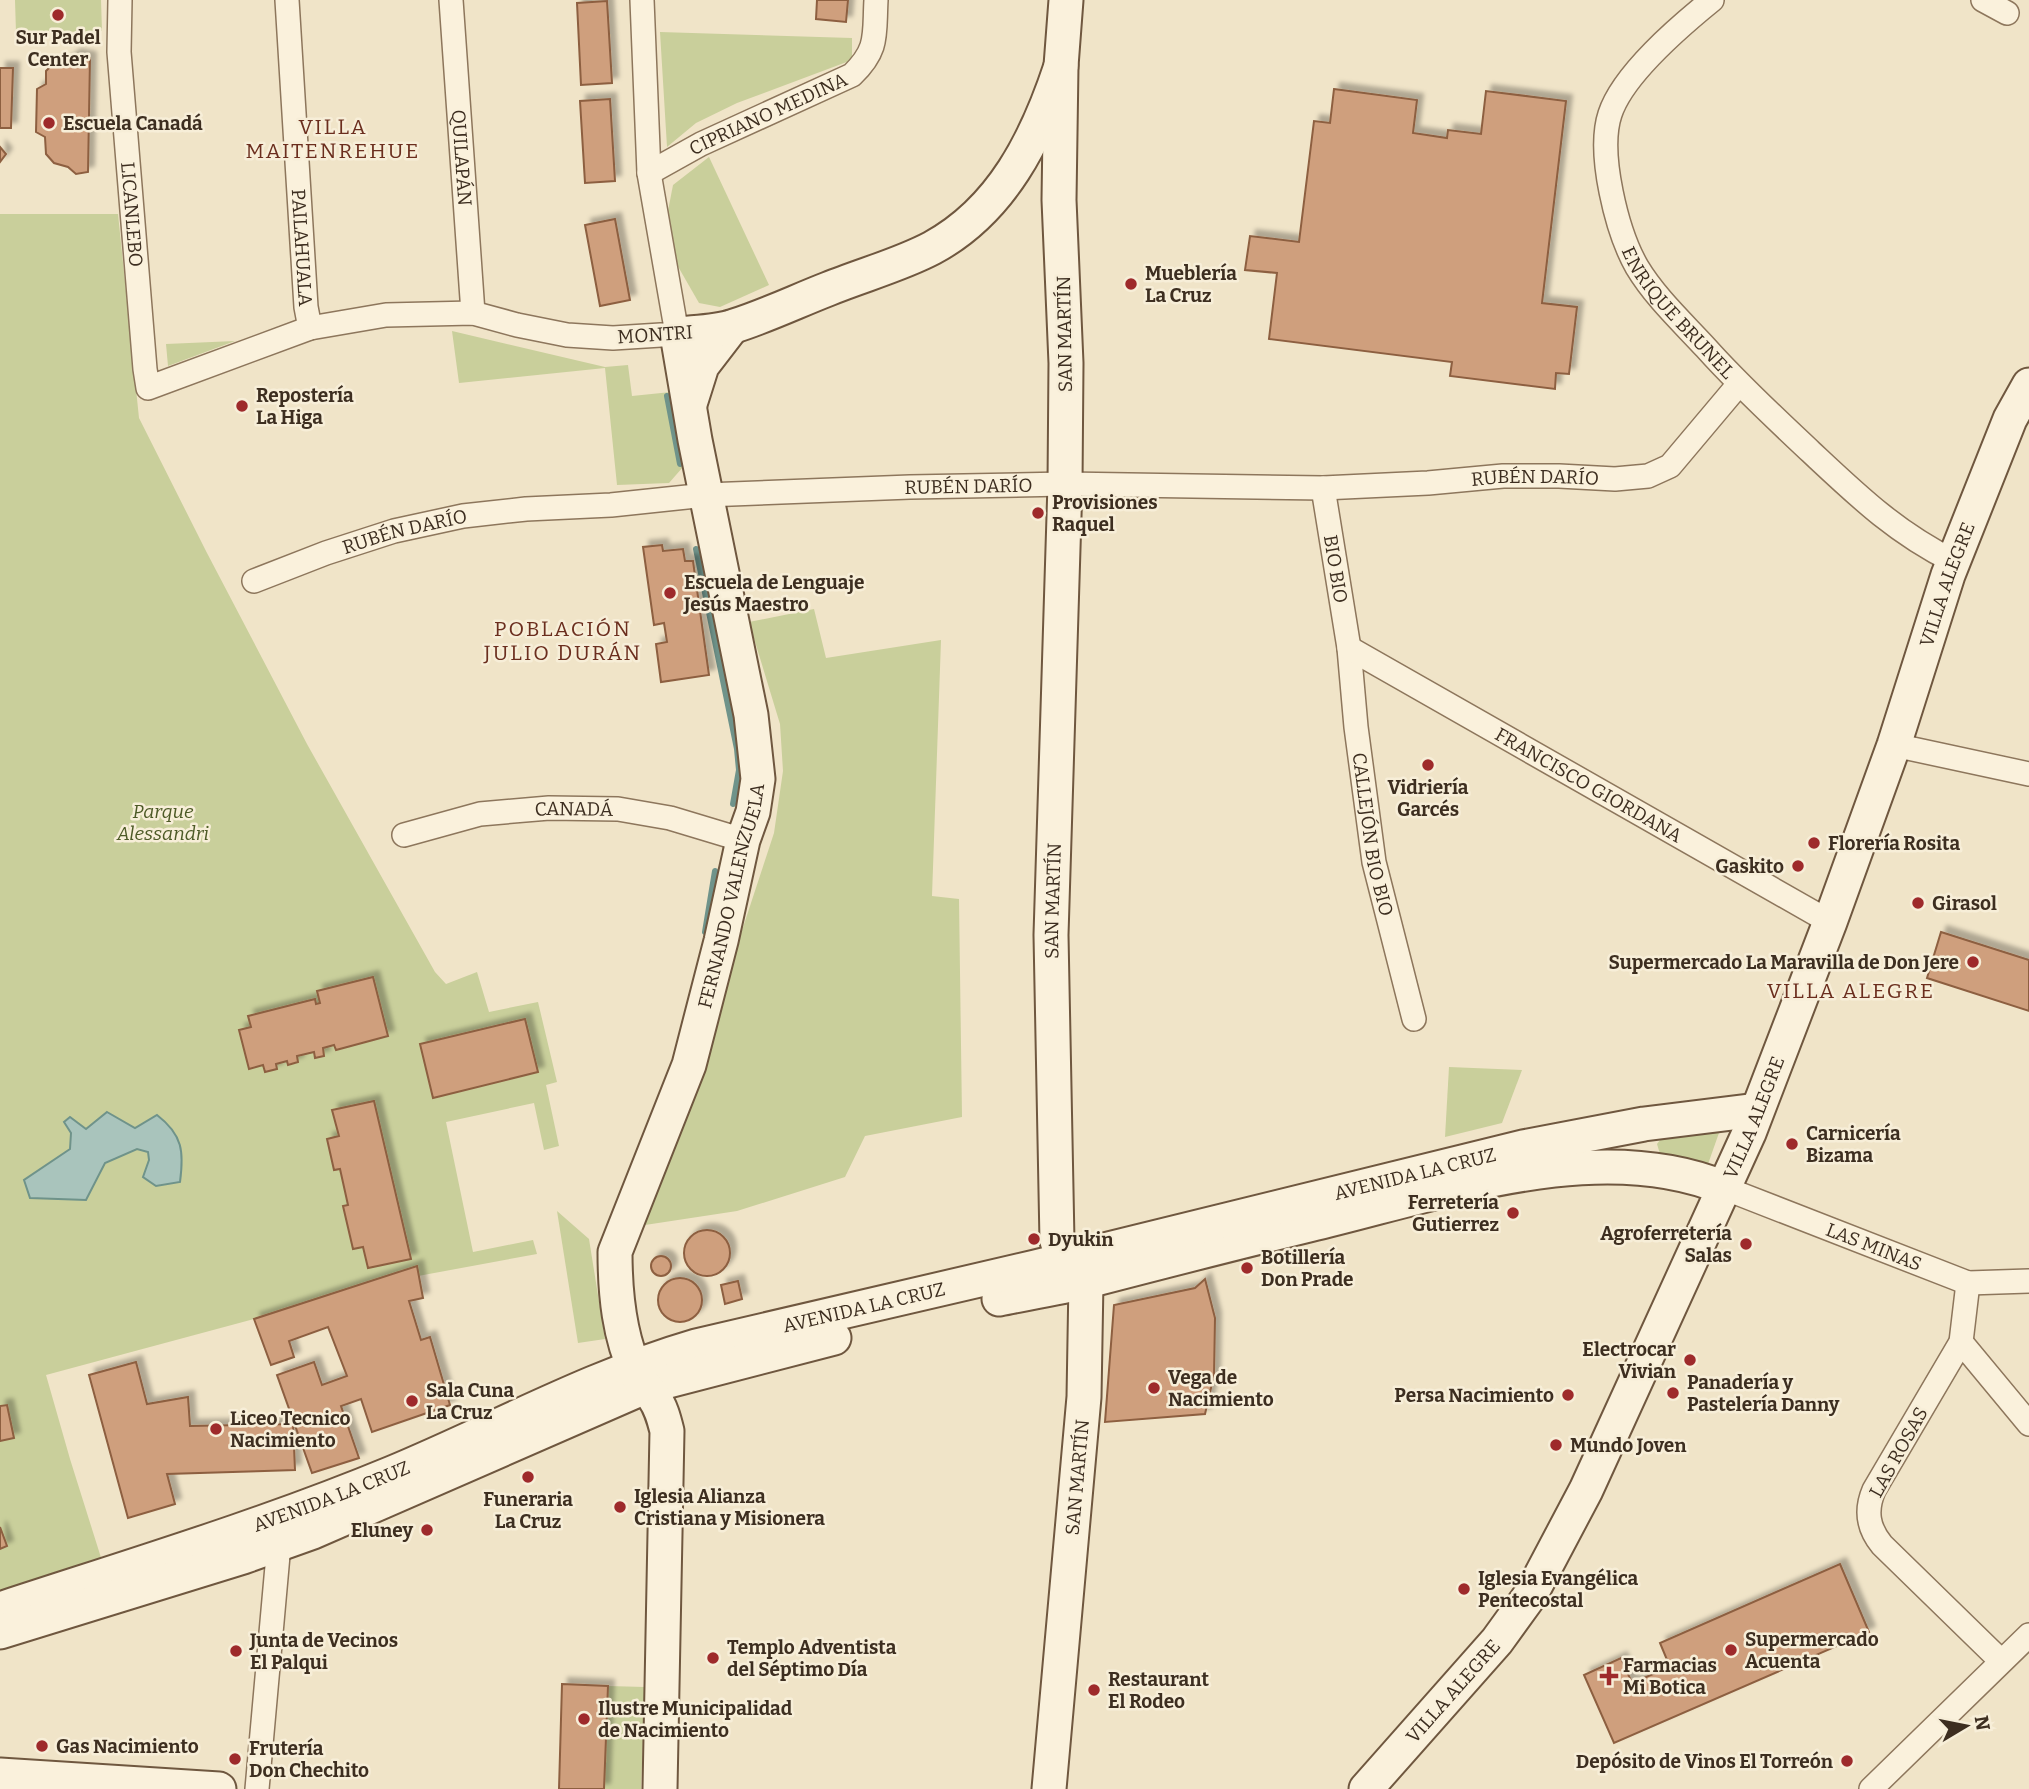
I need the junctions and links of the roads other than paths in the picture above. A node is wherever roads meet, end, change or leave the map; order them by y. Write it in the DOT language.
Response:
graph roads {
  1 [pos="120,0"];
  2 [pos="287,0"];
  3 [pos="451,0"];
  4 [pos="642,0"];
  5 [pos="877,0"];
  6 [pos="1066,0"];
  7 [pos="1983,0"];
  8 [pos="1705,3"];
  9 [pos="2007,13"];
  10 [pos="1061,66"];
  11 [pos="649,173"];
  12 [pos="1009,178"];
  13 [pos="1059,200"];
  14 [pos="472,313"];
  15 [pos="732,327"];
  16 [pos="310,328"];
  17 [pos="677,334"];
  18 [pos="1739,384"];
  19 [pos="2029,385"];
  20 [pos="148,388"];
  21 [pos="690,405"];
  22 [pos="1065,484"];
  23 [pos="1324,488"];
  24 [pos="706,495"];
  25 [pos="1953,561"];
  26 [pos="254,582"];
  27 [pos="1349,648"];
  28 [pos="1894,744"];
  29 [pos="2029,774"];
  30 [pos="404,835"];
  31 [pos="743,840"];
  32 [pos="1830,922"];
  33 [pos="1414,1019"];
  34 [pos="1758,1110"];
  35 [pos="1644,1124"];
  36 [pos="1644,1168"];
  37 [pos="1724,1188"];
  38 [pos="1075,1270"];
  39 [pos="2029,1282"];
  40 [pos="1968,1283"];
  41 [pos="1961,1342"];
  42 [pos="639,1376"];
  43 [pos="2029,1424"];
  44 [pos="275,1532"];
  45 [pos="0,1609"];
  46 [pos="0,1632"];
  47 [pos="2029,1635"];
  48 [pos="2001,1661"];
  49 [pos="0,1775"];
  50 [pos="219,1789"];
  51 [pos="257,1789"];
  52 [pos="660,1789"];
  53 [pos="1049,1789"];
  54 [pos="1366,1789"];
  55 [pos="1871,1789"];
  1 -- 20 [label="street, LICANLEBO"];
  2 -- 16 [label="street, PAILAHUALA"];
  3 -- 14 [label="street, QUILAPÁN"];
  4 -- 11 [label="street, FERNANDO VALENZUELA"];
  5 -- 11 [label="street, CIPRIANO MEDINA"];
  6 -- 10 [label="main road, SAN MARTÍN"];
  7 -- 9 [label="street"];
  8 -- 18 [label="street, ENRIQUE BRUNEL"];
  10 -- 12 [label="main road, MONTRI"];
  10 -- 13 [label="main road, SAN MARTÍN"];
  11 -- 17 [label="street, FERNANDO VALENZUELA"];
  12 -- 13 [label="main road"];
  12 -- 15 [label="main road, MONTRI"];
  13 -- 22 [label="main road, SAN MARTÍN"];
  14 -- 16 [label="street, MONTRI"];
  14 -- 17 [label="street, MONTRI"];
  15 -- 17 [label="main road, MONTRI"];
  15 -- 21 [label="main road, FERNANDO VALENZUELA"];
  16 -- 20 [label="street, MONTRI"];
  17 -- 21 [label="main road, FERNANDO VALENZUELA"];
  18 -- 23 [label="street, RUBÉN DARÍO"];
  18 -- 25 [label="street, ENRIQUE BRUNEL"];
  19 -- 25 [label="main road, VILLA ALEGRE"];
  21 -- 24 [label="main road, FERNANDO VALENZUELA"];
  22 -- 23 [label="street, RUBÉN DARÍO"];
  22 -- 24 [label="street, RUBÉN DARÍO"];
  22 -- 38 [label="main road, SAN MARTÍN"];
  23 -- 27 [label="street, BIO BIO"];
  24 -- 26 [label="street, RUBÉN DARÍO"];
  24 -- 31 [label="main road, FERNANDO VALENZUELA"];
  25 -- 28 [label="main road, VILLA ALEGRE"];
  27 -- 32 [label="street, FRANCISCO GIORDANA"];
  27 -- 33 [label="street, CALLEJÓN BIO BIO"];
  28 -- 29 [label="street"];
  28 -- 32 [label="main road, VILLA ALEGRE"];
  30 -- 31 [label="street, CANADÁ"];
  31 -- 42 [label="main road, FERNANDO VALENZUELA"];
  32 -- 34 [label="main road, VILLA ALEGRE"];
  34 -- 35 [label="main road, AVENIDA LA CRUZ"];
  34 -- 37 [label="main road, VILLA ALEGRE"];
  35 -- 36 [label="main road"];
  35 -- 38 [label="main road, AVENIDA LA CRUZ"];
  36 -- 37 [label="main road, AVENIDA LA CRUZ"];
  36 -- 38 [label="main road, AVENIDA LA CRUZ"];
  37 -- 40 [label="street, LAS MINAS"];
  37 -- 54 [label="main road, VILLA ALEGRE"];
  38 -- 42 [label="main road, AVENIDA LA CRUZ"];
  38 -- 53 [label="main road, SAN MARTÍN"];
  39 -- 40 [label="street, LAS MINAS"];
  40 -- 41 [label="street, LAS ROSAS"];
  41 -- 43 [label="street"];
  41 -- 48 [label="street, LAS ROSAS"];
  42 -- 44 [label="main road, AVENIDA LA CRUZ"];
  42 -- 52 [label="main road, FERNANDO VALENZUELA"];
  44 -- 45 [label="main road, AVENIDA LA CRUZ"];
  44 -- 46 [label="main road, AVENIDA LA CRUZ"];
  44 -- 51 [label="street"];
  47 -- 48 [label="street"];
  48 -- 55 [label="street"];
  49 -- 50 [label="main road"];
}
